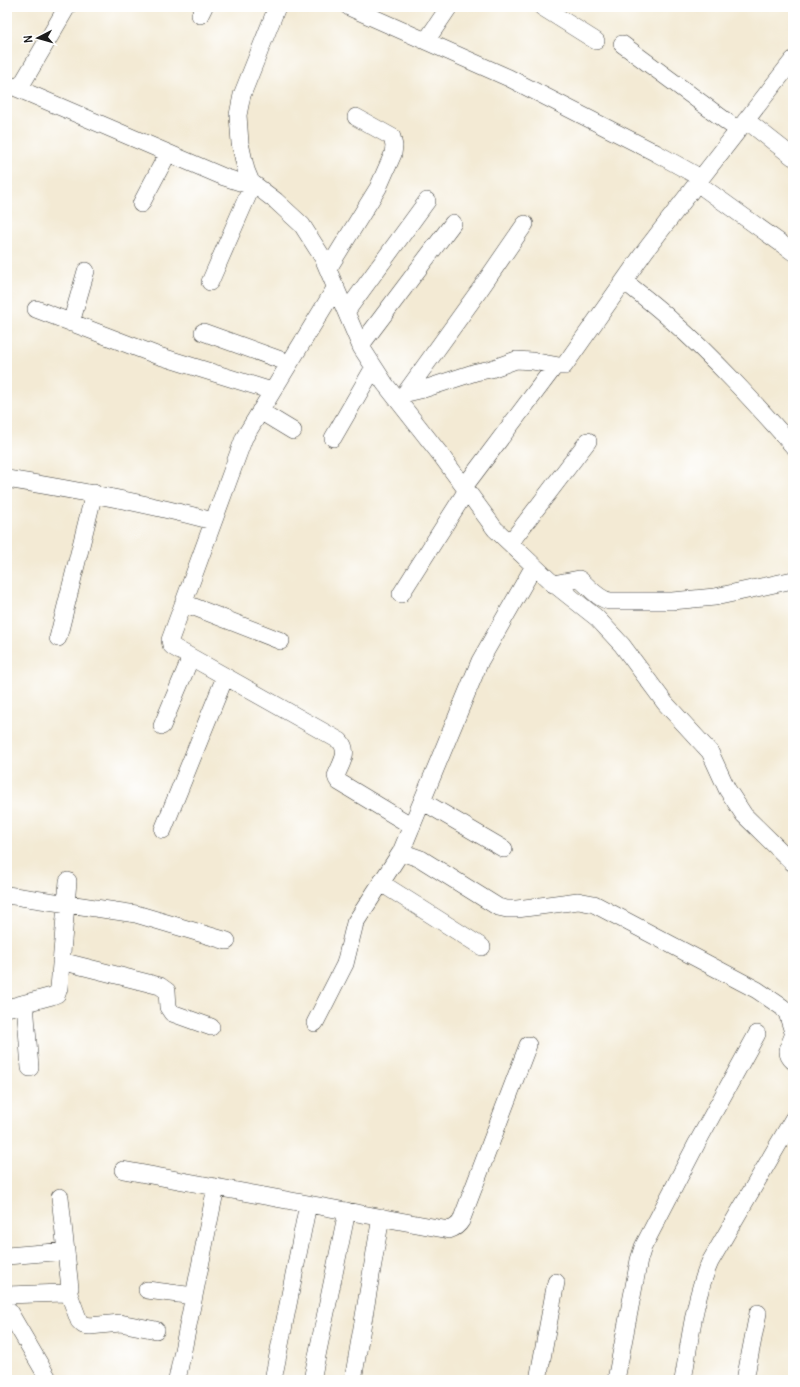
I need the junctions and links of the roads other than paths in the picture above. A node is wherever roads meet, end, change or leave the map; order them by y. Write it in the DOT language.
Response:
graph roads {
  1 [pos="67,7"];
  2 [pos="277,7"];
  3 [pos="449,7"];
  4 [pos="542,7"];
  5 [pos="359,9"];
  6 [pos="426,41"];
  7 [pos="596,42"];
  8 [pos="622,44"];
  9 [pos="793,60"];
  10 [pos="13,87"];
  11 [pos="356,117"];
  12 [pos="742,125"];
  13 [pos="168,153"];
  14 [pos="793,157"];
  15 [pos="699,180"];
  16 [pos="255,187"];
  17 [pos="427,201"];
  18 [pos="141,204"];
  19 [pos="453,223"];
  20 [pos="525,224"];
  21 [pos="793,252"];
  22 [pos="328,269"];
  23 [pos="86,271"];
  24 [pos="624,281"];
  25 [pos="210,282"];
  26 [pos="336,287"];
  27 [pos="36,309"];
  28 [pos="346,312"];
  29 [pos="71,323"];
  30 [pos="203,332"];
  31 [pos="361,345"];
  32 [pos="289,363"];
  33 [pos="555,366"];
  34 [pos="374,367"];
  35 [pos="272,391"];
  36 [pos="403,397"];
  37 [pos="260,411"];
  38 [pos="293,431"];
  39 [pos="333,438"];
  40 [pos="588,440"];
  41 [pos="793,446"];
  42 [pos="7,479"];
  43 [pos="465,489"];
  44 [pos="94,493"];
  45 [pos="213,521"];
  46 [pos="510,543"];
  47 [pos="534,566"];
  48 [pos="793,580"];
  49 [pos="553,584"];
  50 [pos="401,594"];
  51 [pos="184,602"];
  52 [pos="58,638"];
  53 [pos="281,641"];
  54 [pos="191,657"];
  55 [pos="225,676"];
  56 [pos="162,726"];
  57 [pos="422,801"];
  58 [pos="412,826"];
  59 [pos="163,830"];
  60 [pos="504,849"];
  61 [pos="401,852"];
  62 [pos="793,863"];
  63 [pos="68,881"];
  64 [pos="381,882"];
  65 [pos="7,895"];
  66 [pos="66,903"];
  67 [pos="227,941"];
  68 [pos="482,947"];
  69 [pos="61,960"];
  70 [pos="25,1003"];
  71 [pos="7,1008"];
  72 [pos="315,1023"];
  73 [pos="211,1027"];
  74 [pos="793,1032"];
  75 [pos="757,1034"];
  76 [pos="793,1036"];
  77 [pos="528,1045"];
  78 [pos="793,1061"];
  79 [pos="30,1068"];
  80 [pos="793,1119"];
  81 [pos="123,1170"];
  82 [pos="216,1187"];
  83 [pos="60,1198"];
  84 [pos="308,1204"];
  85 [pos="347,1211"];
  86 [pos="381,1217"];
  87 [pos="66,1251"];
  88 [pos="7,1256"];
  89 [pos="556,1282"];
  90 [pos="147,1290"];
  91 [pos="68,1291"];
  92 [pos="7,1296"];
  93 [pos="194,1296"];
  94 [pos="7,1308"];
  95 [pos="758,1313"];
  96 [pos="156,1330"];
  97 [pos="49,1380"];
  98 [pos="177,1380"];
  99 [pos="273,1380"];
  100 [pos="312,1380"];
  101 [pos="353,1380"];
  102 [pos="538,1380"];
  103 [pos="616,1380"];
  104 [pos="683,1380"];
  105 [pos="745,1380"];
  1 -- 10 [label="street"];
  2 -- 16 [label="street"];
  3 -- 6 [label="street"];
  4 -- 7 [label="street"];
  5 -- 6 [label="street"];
  6 -- 15 [label="street"];
  8 -- 12 [label="street"];
  9 -- 12 [label="street"];
  10 -- 13 [label="street"];
  11 -- 22 [label="street"];
  12 -- 14 [label="street"];
  12 -- 15 [label="street"];
  13 -- 16 [label="street"];
  13 -- 18 [label="street"];
  15 -- 21 [label="street"];
  15 -- 24 [label="street"];
  16 -- 22 [label="street"];
  16 -- 25 [label="street"];
  17 -- 28 [label="street"];
  19 -- 31 [label="street"];
  20 -- 36 [label="street"];
  22 -- 26 [label="street"];
  23 -- 29 [label="street"];
  24 -- 33 [label="street"];
  24 -- 41 [label="street"];
  26 -- 28 [label="street"];
  26 -- 32 [label="street"];
  27 -- 29 [label="street"];
  28 -- 31 [label="street"];
  29 -- 35 [label="street"];
  30 -- 32 [label="street"];
  31 -- 34 [label="street"];
  32 -- 35 [label="street"];
  33 -- 36 [label="street"];
  33 -- 43 [label="street"];
  34 -- 36 [label="street"];
  34 -- 39 [label="street"];
  35 -- 37 [label="street"];
  36 -- 43 [label="street"];
  37 -- 38 [label="street"];
  37 -- 45 [label="street"];
  40 -- 46 [label="street"];
  42 -- 44 [label="street"];
  43 -- 46 [label="street"];
  43 -- 50 [label="street"];
  44 -- 45 [label="street"];
  44 -- 52 [label="street"];
  45 -- 51 [label="street"];
  46 -- 47 [label="street"];
  47 -- 49 [label="street"];
  47 -- 57 [label="street"];
  48 -- 49 [label="street"];
  49 -- 62 [label="street"];
  51 -- 53 [label="street"];
  51 -- 54 [label="street"];
  54 -- 55 [label="street"];
  54 -- 56 [label="street"];
  55 -- 58 [label="street"];
  55 -- 59 [label="street"];
  57 -- 58 [label="street"];
  57 -- 60 [label="street"];
  58 -- 61 [label="street"];
  61 -- 64 [label="street"];
  61 -- 74 [label="street"];
  63 -- 66 [label="street"];
  64 -- 68 [label="street"];
  64 -- 72 [label="street"];
  65 -- 66 [label="street"];
  66 -- 67 [label="street"];
  66 -- 69 [label="street"];
  69 -- 70 [label="street"];
  69 -- 73 [label="street"];
  70 -- 71 [label="street"];
  70 -- 79 [label="street"];
  75 -- 103 [label="street"];
  76 -- 78 [label="street"];
  77 -- 86 [label="street"];
  80 -- 104 [label="street"];
  81 -- 82 [label="street"];
  82 -- 84 [label="street"];
  82 -- 93 [label="street"];
  83 -- 87 [label="street"];
  84 -- 85 [label="street"];
  84 -- 99 [label="street"];
  85 -- 86 [label="street"];
  85 -- 100 [label="street"];
  86 -- 101 [label="street"];
  87 -- 88 [label="street"];
  87 -- 91 [label="street"];
  89 -- 102 [label="street"];
  90 -- 93 [label="street"];
  91 -- 92 [label="street"];
  91 -- 96 [label="street"];
  93 -- 98 [label="street"];
  94 -- 97 [label="street"];
  95 -- 105 [label="street"];
}
